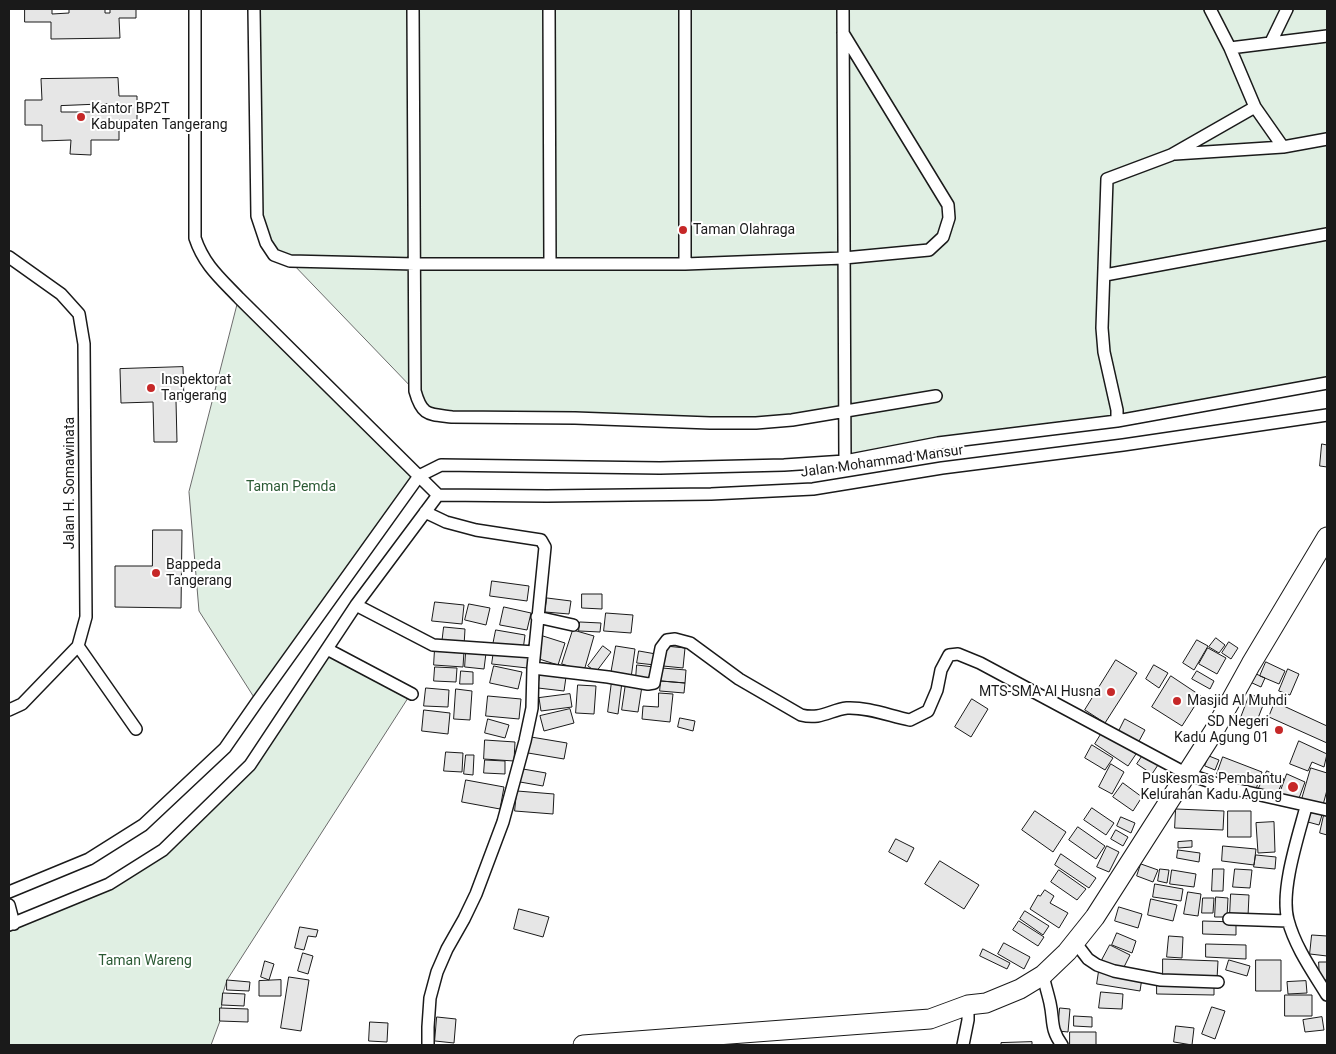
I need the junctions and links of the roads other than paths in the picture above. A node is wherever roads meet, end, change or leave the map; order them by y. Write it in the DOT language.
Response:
graph roads {
  1 [pos="195,9"];
  2 [pos="254,9"];
  3 [pos="413,9"];
  4 [pos="549,9"];
  5 [pos="685,9"];
  6 [pos="843,9"];
  7 [pos="1210,9"];
  8 [pos="1287,9"];
  9 [pos="843,33"];
  10 [pos="1327,36"];
  11 [pos="1271,42"];
  12 [pos="1230,48"];
  13 [pos="1255,107"];
  14 [pos="1327,139"];
  15 [pos="1283,147"];
  16 [pos="1171,155"];
  17 [pos="1327,234"];
  18 [pos="9,257"];
  19 [pos="844,258"];
  20 [pos="415,264"];
  21 [pos="550,264"];
  22 [pos="685,264"];
  23 [pos="1105,275"];
  24 [pos="1327,383"];
  25 [pos="936,396"];
  26 [pos="846,412"];
  27 [pos="1327,415"];
  28 [pos="1117,421"];
  29 [pos="845,461"];
  30 [pos="420,476"];
  31 [pos="438,495"];
  32 [pos="426,512"];
  33 [pos="1327,537"];
  34 [pos="356,605"];
  35 [pos="537,617"];
  36 [pos="573,625"];
  37 [pos="78,646"];
  38 [pos="327,649"];
  39 [pos="534,652"];
  40 [pos="533,668"];
  41 [pos="412,694"];
  42 [pos="9,710"];
  43 [pos="136,729"];
  44 [pos="1187,774"];
  45 [pos="1306,806"];
  46 [pos="1327,810"];
  47 [pos="9,892"];
  48 [pos="9,905"];
  49 [pos="1229,919"];
  50 [pos="1288,921"];
  51 [pos="11,924"];
  52 [pos="1075,942"];
  53 [pos="1043,975"];
  54 [pos="1218,982"];
  55 [pos="1327,995"];
  56 [pos="968,1005"];
  57 [pos="428,1045"];
  58 [pos="583,1045"];
  59 [pos="592,1045"];
  60 [pos="963,1045"];
  61 [pos="1062,1045"];
  1 -- 30 [label="street"];
  2 -- 20 [label="street"];
  3 -- 20 [label="street"];
  4 -- 21 [label="street"];
  5 -- 22 [label="street"];
  6 -- 9 [label="street"];
  7 -- 12 [label="street"];
  8 -- 11 [label="street"];
  9 -- 19 [label="street"];
  9 -- 19 [label="street"];
  10 -- 11 [label="street"];
  11 -- 12 [label="street"];
  12 -- 13 [label="street"];
  13 -- 15 [label="street"];
  13 -- 16 [label="street"];
  14 -- 15 [label="street"];
  15 -- 16 [label="street"];
  16 -- 23 [label="street"];
  17 -- 23 [label="street"];
  18 -- 37 [label="street, Jalan H. Somawinata"];
  19 -- 22 [label="street"];
  19 -- 26 [label="street"];
  20 -- 21 [label="street"];
  20 -- 26 [label="street"];
  21 -- 22 [label="street"];
  23 -- 28 [label="street"];
  24 -- 28 [label="street, Jalan Mohammad Mansur"];
  25 -- 26 [label="street"];
  26 -- 29 [label="street"];
  27 -- 31 [label="street, Jalan Mohammad Mansur"];
  28 -- 29 [label="street, Jalan Mohammad Mansur"];
  29 -- 30 [label="street, Jalan Mohammad Mansur"];
  30 -- 31 [label="street"];
  30 -- 47 [label="street"];
  31 -- 32 [label="street"];
  32 -- 34 [label="street"];
  32 -- 35 [label="street"];
  33 -- 44 [label="main road"];
  34 -- 38 [label="street"];
  34 -- 39 [label="street"];
  35 -- 36 [label="street"];
  35 -- 39 [label="street"];
  37 -- 42 [label="street, Jalan H. Somawinata"];
  37 -- 43 [label="street"];
  38 -- 41 [label="street"];
  38 -- 51 [label="street"];
  39 -- 40 [label="street"];
  40 -- 44 [label="street"];
  40 -- 57 [label="street"];
  44 -- 45 [label="street"];
  44 -- 52 [label="main road"];
  45 -- 46 [label="street"];
  45 -- 50 [label="street"];
  48 -- 51 [label="street"];
  49 -- 50 [label="street"];
  50 -- 55 [label="street"];
  52 -- 53 [label="main road"];
  52 -- 54 [label="street"];
  53 -- 56 [label="main road"];
  53 -- 61 [label="street"];
  56 -- 59 [label="main road"];
  56 -- 60 [label="street"];
  58 -- 59 [label="main road"];
}
